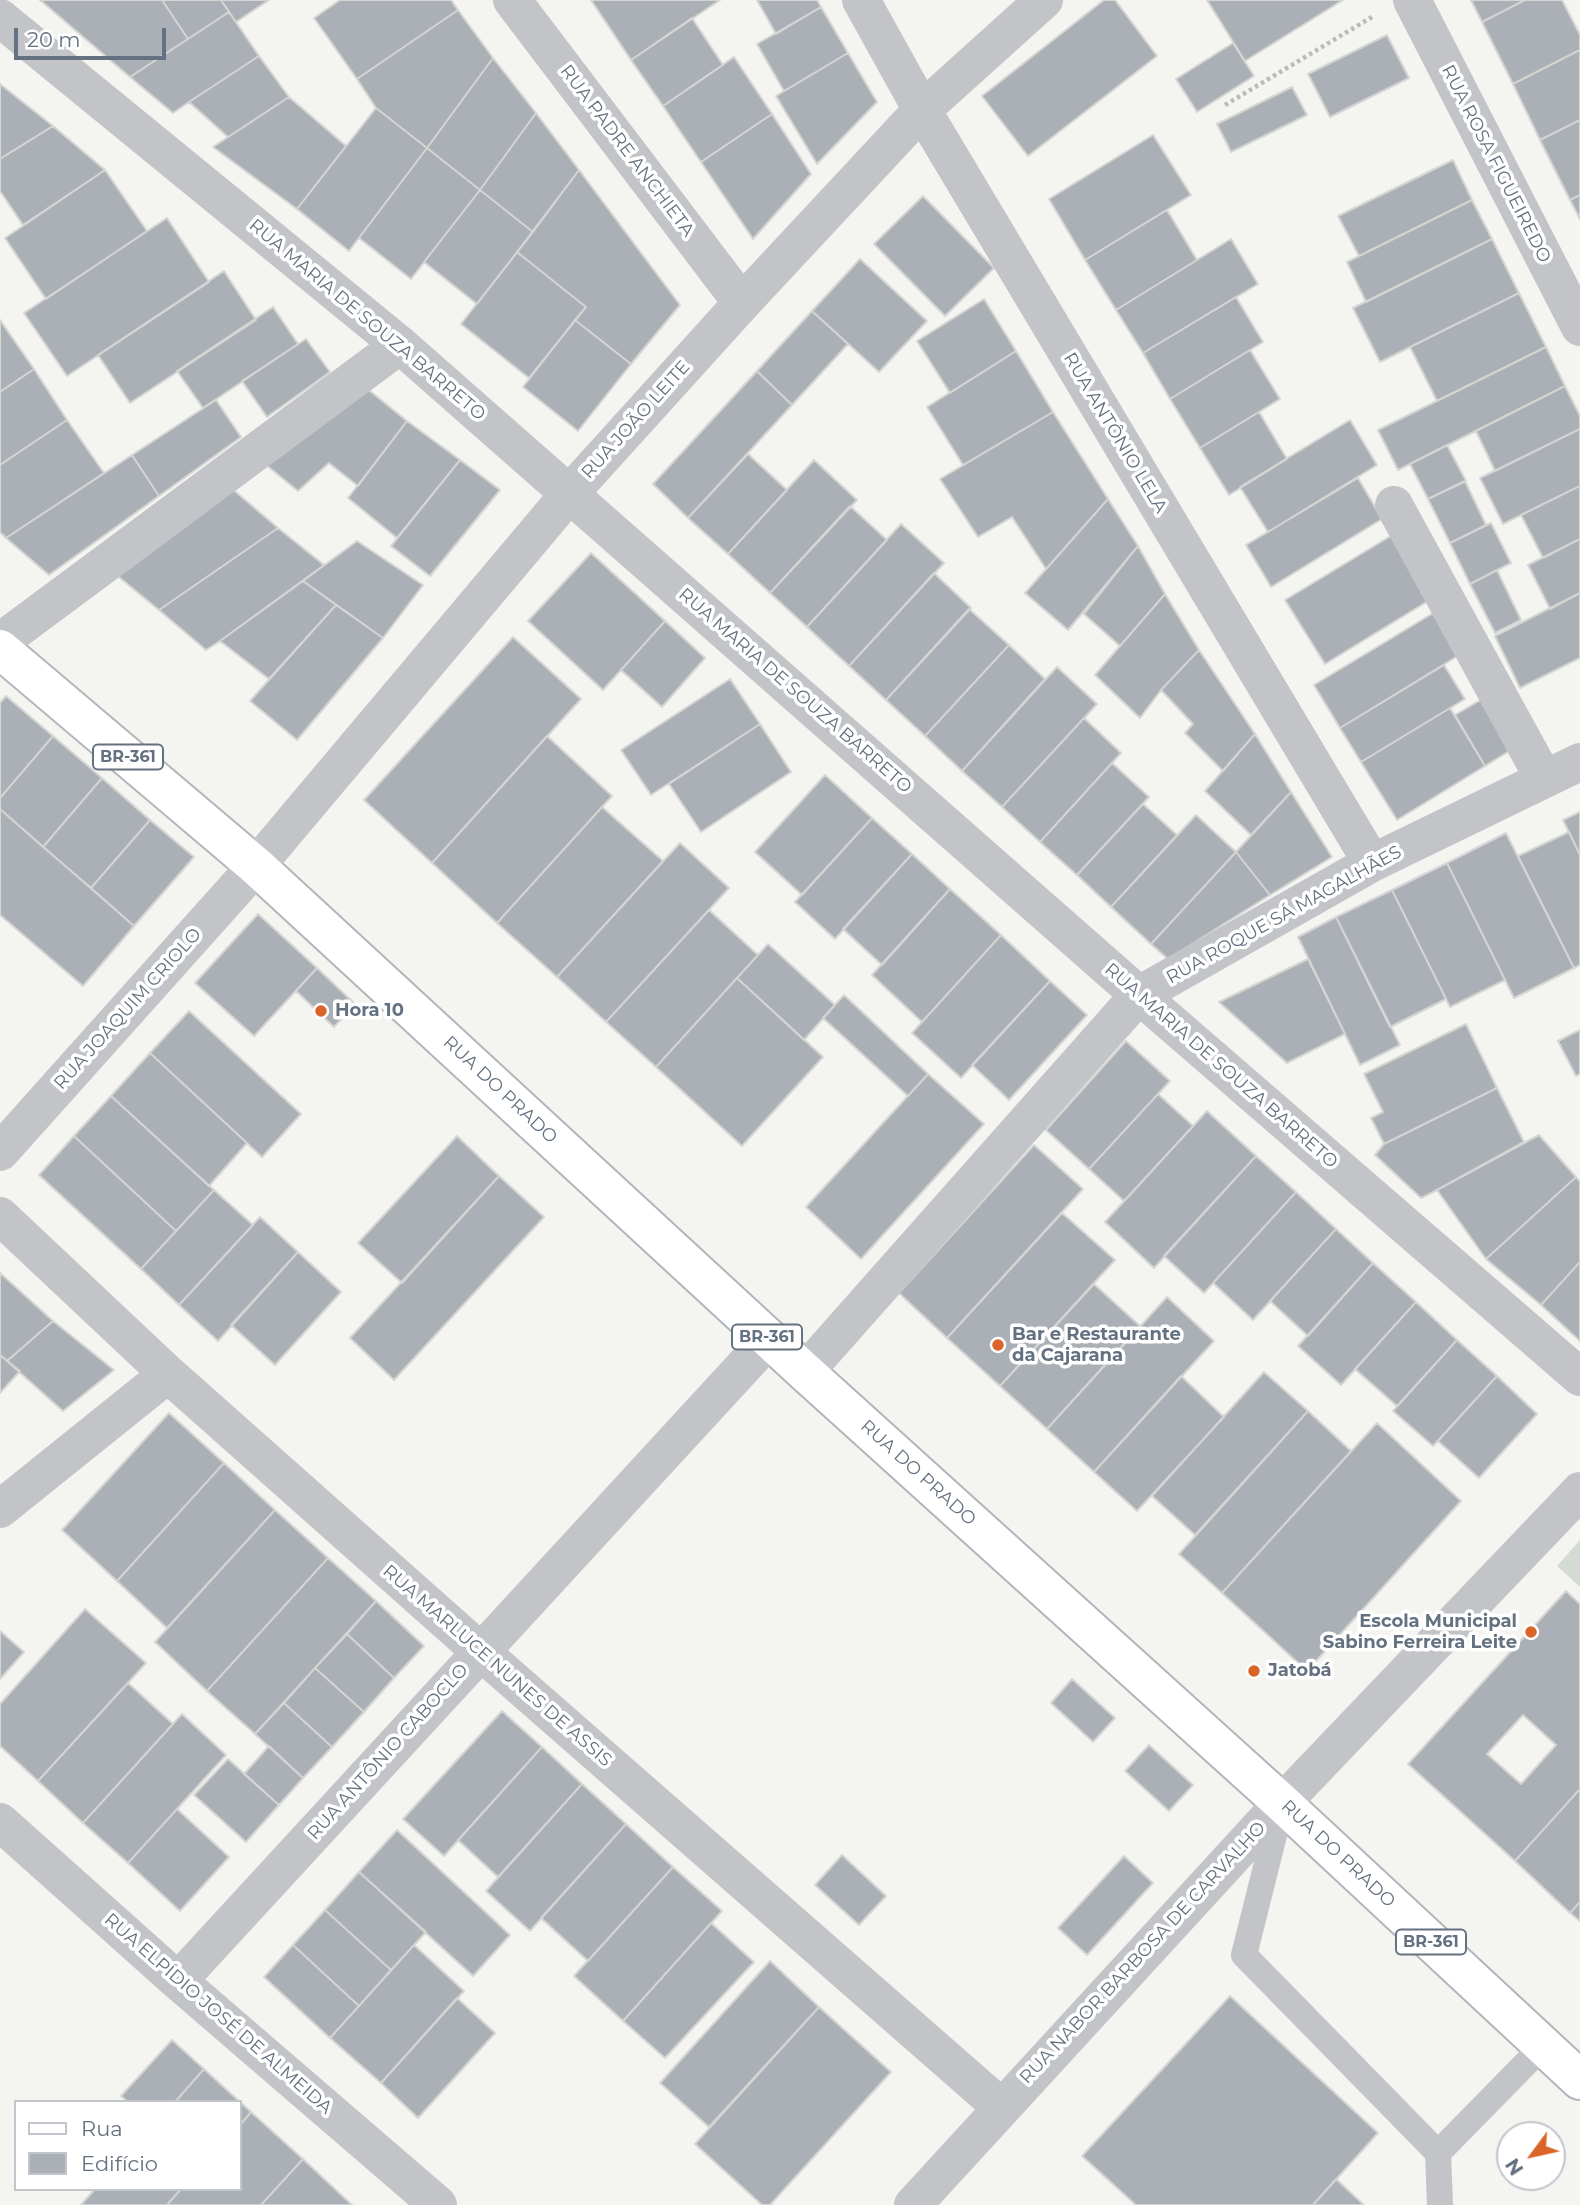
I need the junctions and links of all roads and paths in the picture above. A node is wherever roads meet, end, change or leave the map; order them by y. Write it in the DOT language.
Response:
graph roads {
  1 [pos="512,0"];
  2 [pos="861,0"];
  3 [pos="1044,0"];
  4 [pos="1395,7"];
  5 [pos="0,18"];
  6 [pos="1225,104"];
  7 [pos="922,110"];
  8 [pos="741,303"];
  9 [pos="1580,327"];
  10 [pos="400,345"];
  11 [pos="570,492"];
  12 [pos="1394,505"];
  13 [pos="0,642"];
  14 [pos="0,649"];
  15 [pos="1580,762"];
  16 [pos="1544,779"];
  17 [pos="1373,863"];
  18 [pos="256,866"];
  19 [pos="1139,995"];
  20 [pos="0,1152"];
  21 [pos="0,1216"];
  22 [pos="769,1339"];
  23 [pos="805,1372"];
  24 [pos="169,1374"];
  25 [pos="1580,1377"];
  26 [pos="1580,1491"];
  27 [pos="0,1509"];
  28 [pos="480,1651"];
  29 [pos="1282,1803"];
  30 [pos="0,1822"];
  31 [pos="178,1981"];
  32 [pos="1543,2046"];
  33 [pos="1580,2080"];
  34 [pos="1001,2107"];
  35 [pos="1438,2152"];
  36 [pos="438,2205"];
  37 [pos="913,2205"];
  38 [pos="1440,2205"];
  1 -- 8 [label="street, RUA PADRE ANCHIETA"];
  2 -- 7 [label="street, RUA ANTÔNIO LELA"];
  3 -- 7 [label="street, RUA JOÃO LEITE"];
  4 -- 6 [label="path"];
  4 -- 9 [label="street, RUA ROSA FIGUEIREDO"];
  5 -- 10 [label="street, RUA MARIA DE SOUZA BARRETO"];
  7 -- 8 [label="street, RUA JOÃO LEITE"];
  7 -- 17 [label="street, RUA ANTÔNIO LELA"];
  8 -- 11 [label="street, RUA JOÃO LEITE"];
  10 -- 11 [label="street, RUA MARIA DE SOUZA BARRETO"];
  10 -- 13 [label="street"];
  11 -- 18 [label="street, RUA JOÃO LEITE"];
  11 -- 19 [label="street, RUA MARIA DE SOUZA BARRETO"];
  12 -- 16 [label="street"];
  14 -- 18 [label="main road, BR-361"];
  15 -- 16 [label="street, RUA ROQUE SÁ MAGALHÃES"];
  16 -- 17 [label="street, RUA ROQUE SÁ MAGALHÃES"];
  17 -- 19 [label="street, RUA ROQUE SÁ MAGALHÃES"];
  18 -- 20 [label="street, RUA JOAQUIM CRIOLO"];
  18 -- 22 [label="main road, RUA DO PRADO / BR-361"];
  19 -- 23 [label="street, RUA ROQUE SÁ MAGALHÃES"];
  19 -- 25 [label="street, RUA MARIA DE SOUZA BARRETO"];
  21 -- 24 [label="street, RUA MARLUCE NUNES DE ASSIS"];
  22 -- 23 [label="main road, RUA DO PRADO / BR-361"];
  22 -- 28 [label="street, RUA ANTÔNIO CABOCLO"];
  23 -- 29 [label="main road, RUA DO PRADO / BR-361"];
  24 -- 27 [label="street"];
  24 -- 28 [label="street, RUA MARLUCE NUNES DE ASSIS"];
  26 -- 29 [label="street, RUA NABOR BARBOSA DE CARVALHO"];
  28 -- 31 [label="street, RUA ANTÔNIO CABOCLO"];
  28 -- 34 [label="street, RUA MARLUCE NUNES DE ASSIS"];
  29 -- 32 [label="main road, RUA DO PRADO / BR-361"];
  29 -- 34 [label="street, RUA NABOR BARBOSA DE CARVALHO"];
  29 -- 35 [label="lane"];
  30 -- 31 [label="street, RUA ELPÍDIO JOSÉ DE ALMEIDA"];
  31 -- 36 [label="street, RUA ELPÍDIO JOSÉ DE ALMEIDA"];
  32 -- 33 [label="main road, RUA DO PRADO / BR-361"];
  32 -- 35 [label="lane"];
  34 -- 37 [label="street, RUA NABOR BARBOSA DE CARVALHO"];
  35 -- 38 [label="lane"];
}
